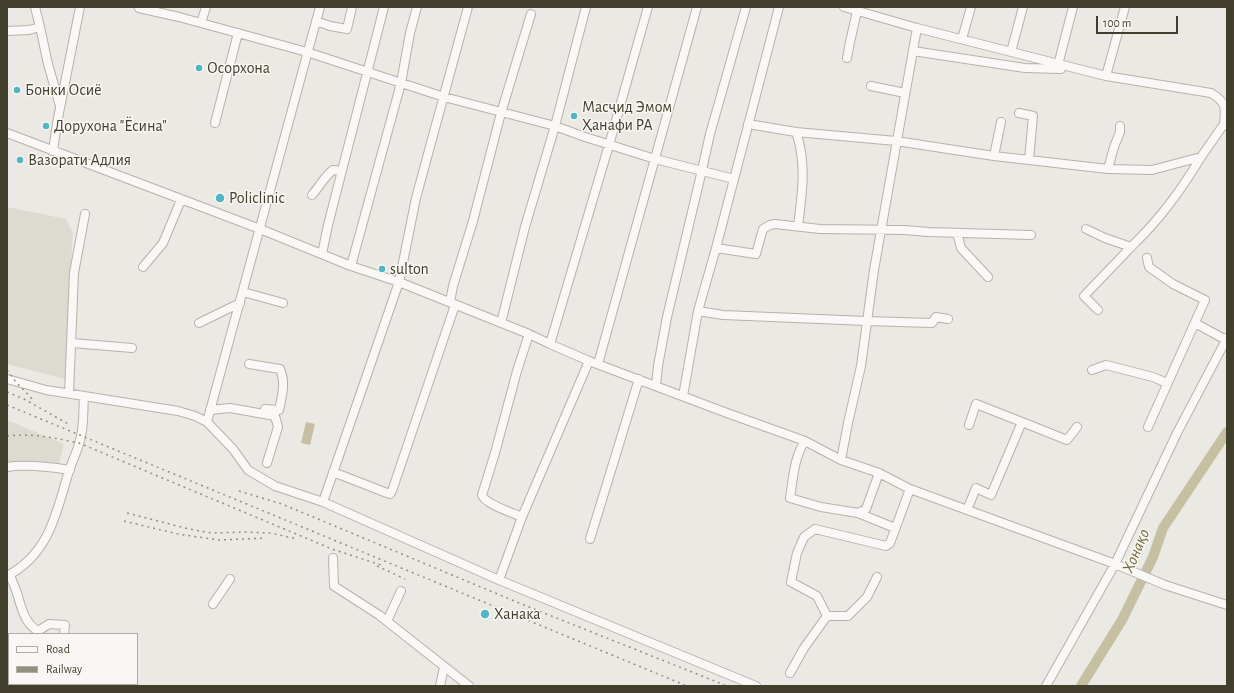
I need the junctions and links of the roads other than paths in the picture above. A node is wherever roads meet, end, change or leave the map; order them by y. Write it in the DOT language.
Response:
graph roads {
  1 [pos="35,7"];
  2 [pos="80,7"];
  3 [pos="206,7"];
  4 [pos="320,7"];
  5 [pos="352,7"];
  6 [pos="384,7"];
  7 [pos="417,7"];
  8 [pos="468,7"];
  9 [pos="586,7"];
  10 [pos="648,7"];
  11 [pos="697,7"];
  12 [pos="746,7"];
  13 [pos="779,7"];
  14 [pos="844,7"];
  15 [pos="971,7"];
  16 [pos="1023,7"];
  17 [pos="1073,7"];
  18 [pos="1125,7"];
  19 [pos="139,8"];
  20 [pos="857,11"];
  21 [pos="531,14"];
  22 [pos="316,21"];
  23 [pos="201,23"];
  24 [pos="40,27"];
  25 [pos="917,28"];
  26 [pos="7,32"];
  27 [pos="238,33"];
  28 [pos="962,39"];
  29 [pos="913,51"];
  30 [pos="307,52"];
  31 [pos="1011,52"];
  32 [pos="847,58"];
  33 [pos="1058,65"];
  34 [pos="1077,69"];
  35 [pos="367,72"];
  36 [pos="1106,76"];
  37 [pos="401,83"];
  38 [pos="871,86"];
  39 [pos="905,93"];
  40 [pos="444,97"];
  41 [pos="60,107"];
  42 [pos="501,113"];
  43 [pos="1019,113"];
  44 [pos="1001,122"];
  45 [pos="215,123"];
  46 [pos="748,124"];
  47 [pos="1225,125"];
  48 [pos="556,126"];
  49 [pos="1120,126"];
  50 [pos="7,132"];
  51 [pos="796,132"];
  52 [pos="896,141"];
  53 [pos="609,145"];
  54 [pos="53,151"];
  55 [pos="994,156"];
  56 [pos="1201,157"];
  57 [pos="655,159"];
  58 [pos="1030,160"];
  59 [pos="1108,169"];
  60 [pos="702,170"];
  61 [pos="341,171"];
  62 [pos="734,178"];
  63 [pos="312,194"];
  64 [pos="181,200"];
  65 [pos="85,214"];
  66 [pos="798,226"];
  67 [pos="1086,228"];
  68 [pos="260,230"];
  69 [pos="882,230"];
  70 [pos="957,233"];
  71 [pos="1031,235"];
  72 [pos="1131,247"];
  73 [pos="716,248"];
  74 [pos="322,254"];
  75 [pos="1147,258"];
  76 [pos="351,266"];
  77 [pos="143,267"];
  78 [pos="988,277"];
  79 [pos="399,282"];
  80 [pos="243,292"];
  81 [pos="240,303"];
  82 [pos="283,303"];
  83 [pos="453,303"];
  84 [pos="1098,310"];
  85 [pos="698,311"];
  86 [pos="948,319"];
  87 [pos="867,321"];
  88 [pos="199,323"];
  89 [pos="501,323"];
  90 [pos="1196,323"];
  91 [pos="530,334"];
  92 [pos="1226,339"];
  93 [pos="72,343"];
  94 [pos="550,344"];
  95 [pos="132,348"];
  96 [pos="589,361"];
  97 [pos="248,364"];
  98 [pos="598,364"];
  99 [pos="1092,370"];
  100 [pos="7,379"];
  101 [pos="639,379"];
  102 [pos="1167,383"];
  103 [pos="656,386"];
  104 [pos="69,393"];
  105 [pos="84,396"];
  106 [pos="684,396"];
  107 [pos="210,410"];
  108 [pos="255,412"];
  109 [pos="207,422"];
  110 [pos="1022,422"];
  111 [pos="969,425"];
  112 [pos="1077,427"];
  113 [pos="1148,427"];
  114 [pos="805,441"];
  115 [pos="841,460"];
  116 [pos="267,463"];
  117 [pos="7,467"];
  118 [pos="70,470"];
  119 [pos="333,472"];
  120 [pos="879,473"];
  121 [pos="910,489"];
  122 [pos="323,502"];
  123 [pos="967,510"];
  124 [pos="858,513"];
  125 [pos="522,517"];
  126 [pos="895,528"];
  127 [pos="590,539"];
  128 [pos="333,558"];
  129 [pos="1115,564"];
  130 [pos="8,576"];
  131 [pos="877,577"];
  132 [pos="230,579"];
  133 [pos="499,580"];
  134 [pos="401,591"];
  135 [pos="212,604"];
  136 [pos="1227,605"];
  137 [pos="828,616"];
  138 [pos="387,621"];
  139 [pos="64,633"];
  140 [pos="444,667"];
  141 [pos="790,673"];
  142 [pos="440,686"];
  143 [pos="469,686"];
  144 [pos="756,686"];
  145 [pos="1046,686"];
  1 -- 24 [label="street"];
  2 -- 41 [label="street"];
  3 -- 23 [label="street"];
  4 -- 22 [label="street"];
  5 -- 22 [label="street"];
  6 -- 35 [label="street"];
  7 -- 37 [label="street"];
  8 -- 40 [label="street"];
  9 -- 48 [label="street"];
  10 -- 53 [label="street"];
  11 -- 57 [label="street"];
  12 -- 60 [label="street"];
  13 -- 46 [label="street"];
  14 -- 20 [label="street"];
  15 -- 28 [label="street"];
  16 -- 31 [label="street"];
  17 -- 33 [label="street"];
  18 -- 36 [label="street"];
  19 -- 23 [label="street"];
  20 -- 25 [label="street"];
  20 -- 32 [label="street"];
  21 -- 42 [label="street"];
  22 -- 30 [label="street"];
  23 -- 27 [label="street"];
  24 -- 26 [label="street"];
  24 -- 41 [label="street"];
  25 -- 28 [label="street"];
  25 -- 29 [label="street"];
  27 -- 30 [label="street"];
  27 -- 45 [label="street"];
  28 -- 31 [label="street"];
  29 -- 34 [label="street"];
  29 -- 39 [label="street"];
  30 -- 35 [label="street"];
  30 -- 68 [label="street"];
  31 -- 33 [label="street"];
  33 -- 34 [label="street"];
  34 -- 36 [label="street"];
  35 -- 37 [label="street"];
  35 -- 61 [label="street"];
  36 -- 47 [label="street"];
  37 -- 40 [label="street"];
  37 -- 76 [label="street"];
  38 -- 39 [label="street"];
  39 -- 52 [label="street"];
  40 -- 42 [label="street"];
  40 -- 79 [label="street"];
  41 -- 54 [label="street"];
  42 -- 48 [label="street"];
  42 -- 83 [label="street"];
  43 -- 58 [label="street"];
  44 -- 55 [label="street"];
  46 -- 51 [label="street"];
  46 -- 62 [label="street"];
  47 -- 56 [label="street"];
  48 -- 53 [label="street"];
  48 -- 89 [label="street"];
  49 -- 59 [label="street"];
  50 -- 54 [label="street"];
  51 -- 52 [label="street"];
  51 -- 66 [label="street"];
  52 -- 55 [label="street"];
  52 -- 69 [label="street"];
  53 -- 57 [label="street"];
  53 -- 94 [label="street"];
  54 -- 64 [label="street"];
  55 -- 58 [label="street"];
  56 -- 59 [label="street"];
  56 -- 72 [label="street"];
  57 -- 60 [label="street"];
  57 -- 98 [label="street"];
  58 -- 59 [label="street"];
  60 -- 62 [label="street"];
  60 -- 103 [label="street"];
  61 -- 63 [label="street"];
  61 -- 74 [label="street"];
  62 -- 73 [label="street"];
  64 -- 68 [label="street"];
  64 -- 77 [label="street"];
  65 -- 93 [label="street"];
  66 -- 69 [label="street"];
  66 -- 73 [label="street"];
  67 -- 72 [label="street"];
  68 -- 74 [label="street"];
  68 -- 80 [label="street"];
  69 -- 70 [label="street"];
  69 -- 87 [label="street"];
  70 -- 71 [label="street"];
  70 -- 78 [label="street"];
  72 -- 84 [label="street"];
  73 -- 85 [label="street"];
  74 -- 76 [label="street"];
  75 -- 90 [label="street"];
  76 -- 79 [label="street"];
  79 -- 83 [label="street"];
  79 -- 119 [label="street"];
  80 -- 81 [label="street"];
  80 -- 82 [label="street"];
  81 -- 88 [label="street"];
  81 -- 107 [label="street"];
  83 -- 89 [label="street"];
  83 -- 119 [label="street"];
  85 -- 87 [label="street"];
  85 -- 106 [label="street"];
  86 -- 87 [label="street"];
  87 -- 115 [label="street"];
  89 -- 91 [label="street"];
  90 -- 92 [label="street"];
  90 -- 102 [label="street"];
  91 -- 94 [label="street"];
  91 -- 125 [label="street"];
  92 -- 129 [label="street"];
  93 -- 95 [label="street"];
  93 -- 104 [label="street"];
  94 -- 96 [label="street"];
  96 -- 98 [label="street"];
  96 -- 125 [label="street"];
  97 -- 108 [label="street"];
  98 -- 101 [label="street"];
  99 -- 102 [label="street"];
  100 -- 104 [label="street"];
  101 -- 103 [label="street"];
  101 -- 127 [label="street"];
  102 -- 113 [label="street"];
  103 -- 106 [label="street"];
  104 -- 105 [label="street"];
  105 -- 109 [label="street"];
  105 -- 118 [label="street"];
  106 -- 114 [label="street"];
  107 -- 108 [label="street"];
  107 -- 109 [label="street"];
  108 -- 116 [label="street"];
  109 -- 122 [label="street"];
  110 -- 111 [label="street"];
  110 -- 112 [label="street"];
  110 -- 123 [label="street"];
  114 -- 115 [label="street"];
  114 -- 124 [label="street"];
  115 -- 120 [label="street"];
  117 -- 118 [label="street"];
  118 -- 130 [label="street"];
  119 -- 122 [label="street"];
  120 -- 121 [label="street"];
  120 -- 124 [label="street"];
  121 -- 123 [label="street"];
  121 -- 126 [label="street"];
  122 -- 133 [label="street"];
  123 -- 129 [label="street"];
  124 -- 126 [label="street"];
  125 -- 133 [label="street"];
  126 -- 137 [label="street"];
  128 -- 138 [label="street"];
  129 -- 136 [label="street"];
  129 -- 145 [label="street"];
  130 -- 139 [label="street"];
  131 -- 137 [label="street"];
  132 -- 135 [label="street"];
  133 -- 144 [label="street"];
  134 -- 138 [label="street"];
  137 -- 141 [label="street"];
  138 -- 140 [label="street"];
  140 -- 142 [label="street"];
  140 -- 143 [label="street"];
}
